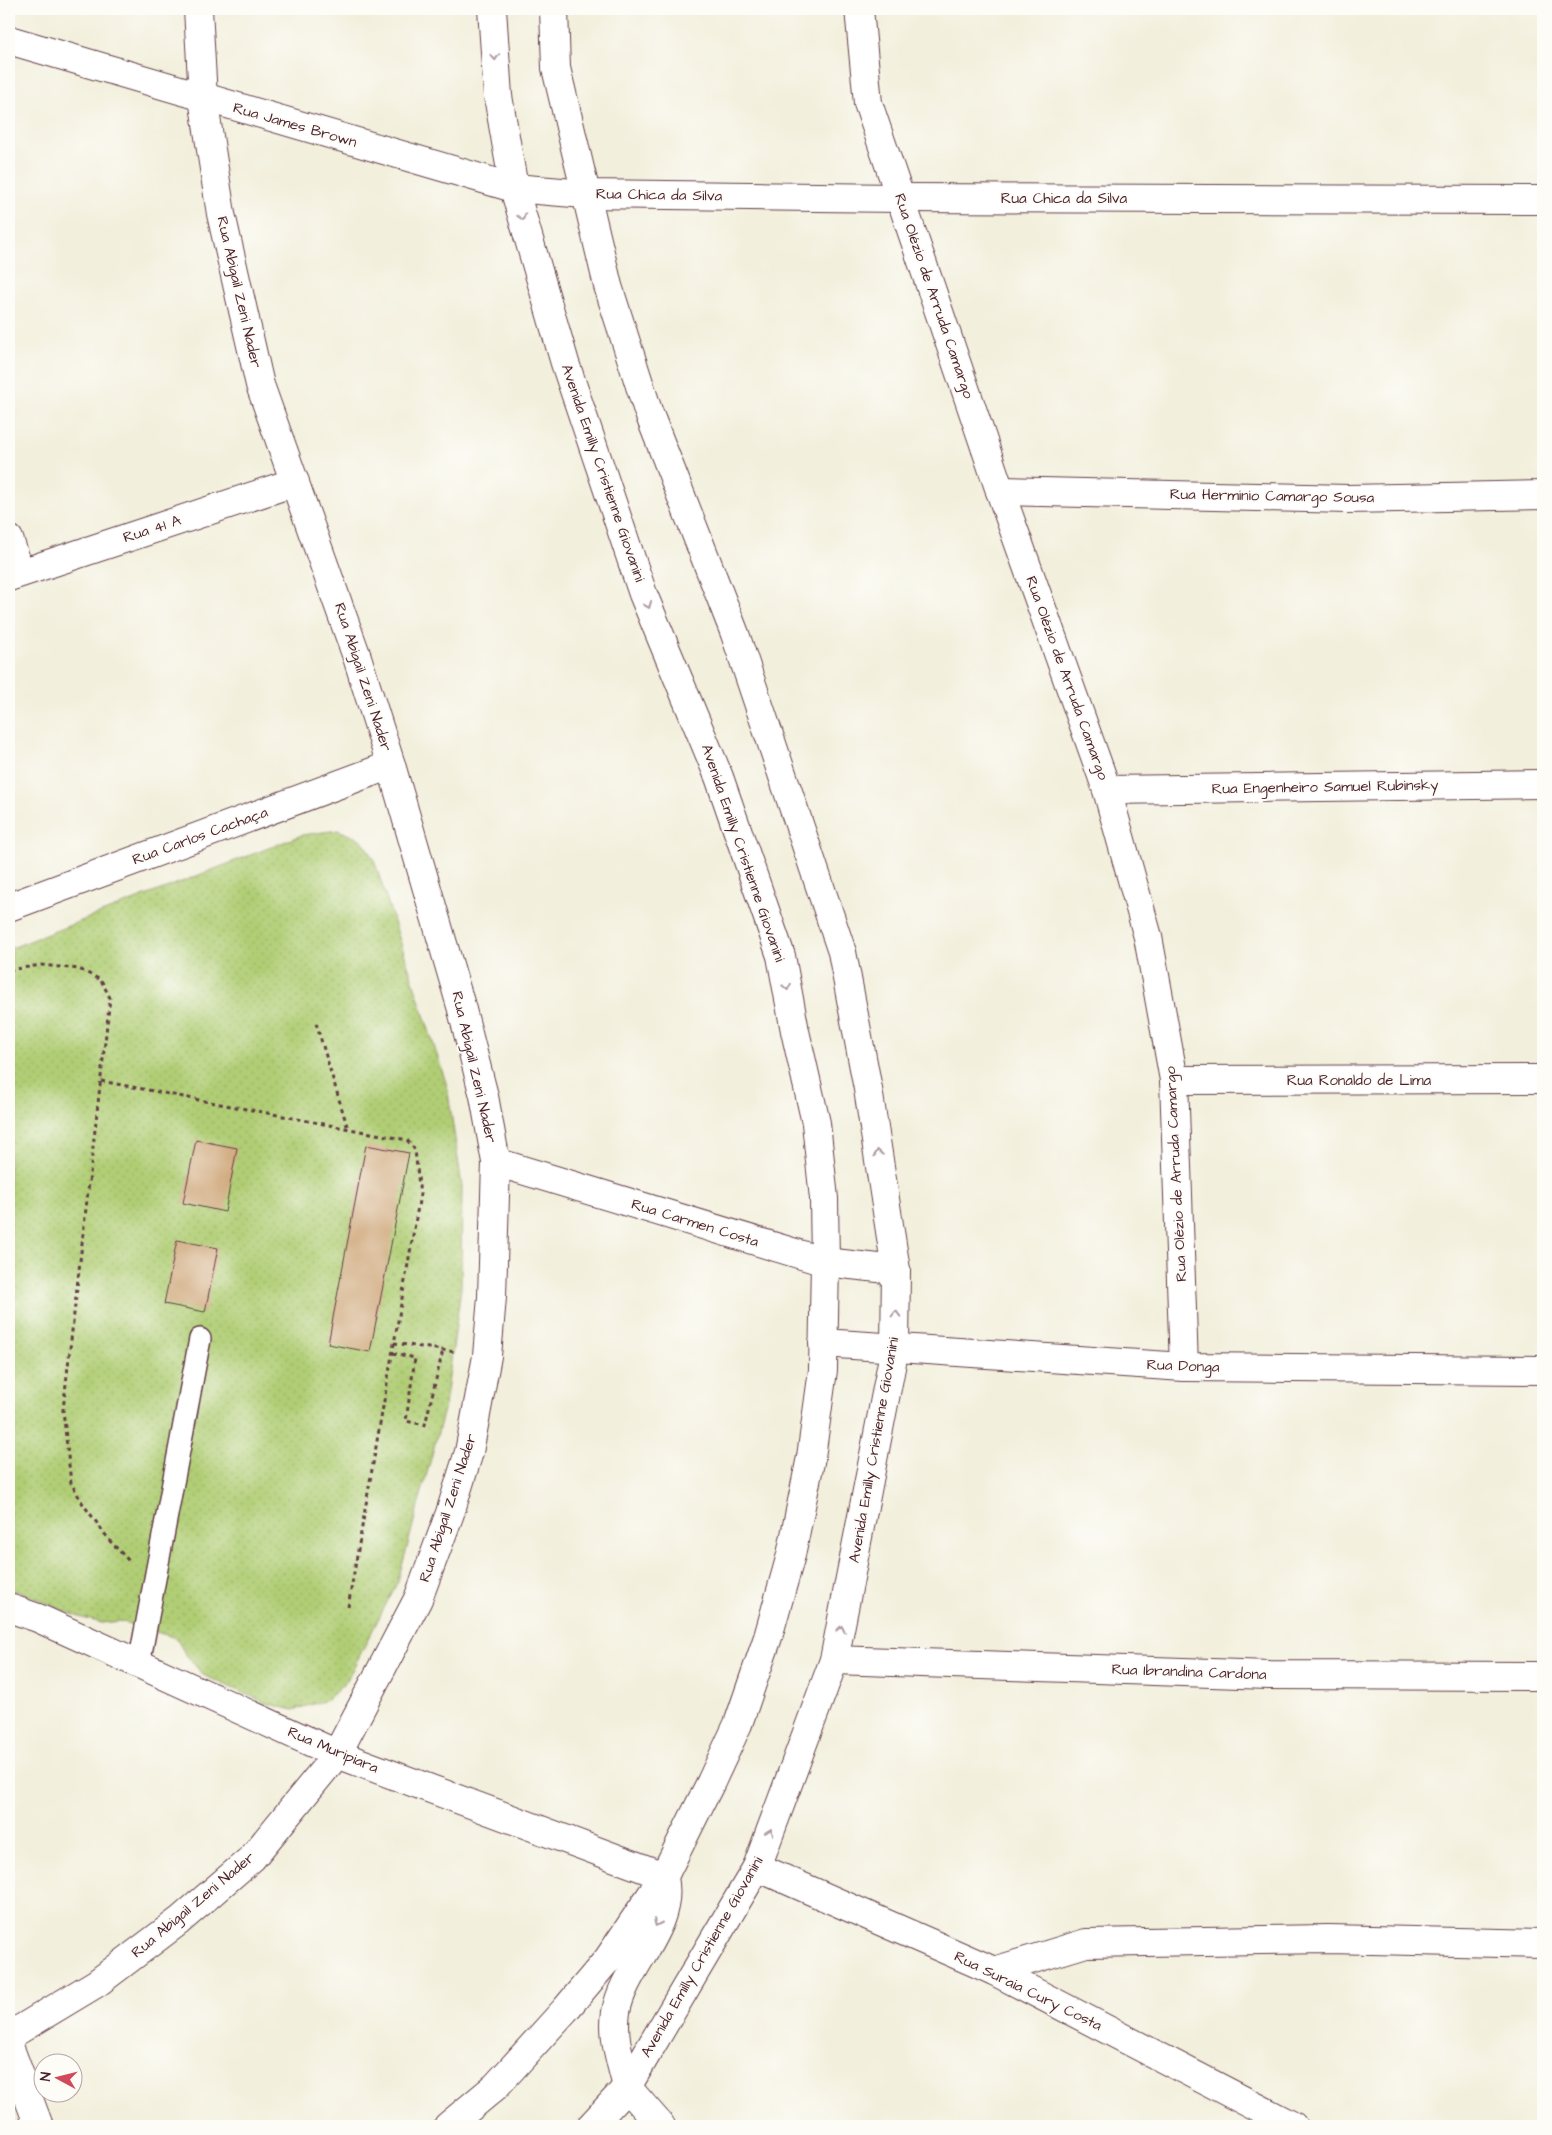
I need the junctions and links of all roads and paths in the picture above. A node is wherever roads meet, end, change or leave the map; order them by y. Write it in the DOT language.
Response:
graph roads {
  1 [pos="198,9"];
  2 [pos="492,9"];
  3 [pos="554,9"];
  4 [pos="859,9"];
  5 [pos="9,40"];
  6 [pos="203,98"];
  7 [pos="514,188"];
  8 [pos="585,194"];
  9 [pos="900,198"];
  10 [pos="1543,200"];
  11 [pos="295,482"];
  12 [pos="1000,491"];
  13 [pos="1543,495"];
  14 [pos="9,539"];
  15 [pos="14,575"];
  16 [pos="391,766"];
  17 [pos="1543,784"];
  18 [pos="1107,790"];
  19 [pos="9,907"];
  20 [pos="9,970"];
  21 [pos="316,1023"];
  22 [pos="1543,1079"];
  23 [pos="1174,1080"];
  24 [pos="101,1081"];
  25 [pos="348,1128"];
  26 [pos="496,1162"];
  27 [pos="825,1262"];
  28 [pos="896,1270"];
  29 [pos="200,1339"];
  30 [pos="394,1343"];
  31 [pos="823,1343"];
  32 [pos="895,1347"];
  33 [pos="443,1350"];
  34 [pos="392,1353"];
  35 [pos="486,1356"];
  36 [pos="1184,1367"];
  37 [pos="1543,1370"];
  38 [pos="154,1586"];
  39 [pos="348,1607"];
  40 [pos="9,1608"];
  41 [pos="834,1660"];
  42 [pos="139,1664"];
  43 [pos="1543,1676"];
  44 [pos="337,1754"];
  45 [pos="757,1867"];
  46 [pos="664,1876"];
  47 [pos="1543,1944"];
  48 [pos="994,1971"];
  49 [pos="9,2036"];
  50 [pos="9,2046"];
  51 [pos="627,2086"];
  52 [pos="39,2126"];
  53 [pos="448,2126"];
  54 [pos="591,2126"];
  55 [pos="661,2126"];
  56 [pos="1293,2126"];
  1 -- 6 [label="street, Rua Abigail Zeni Nader"];
  2 -- 7 [label="street, Avenida Emilly Cristienne Giovanini, one-way"];
  3 -- 8 [label="street, Avenida Emilly Cristienne Giovanini"];
  4 -- 9 [label="street, Rua Olézio de Arruda Camargo"];
  5 -- 6 [label="street, Rua James Brown"];
  6 -- 7 [label="street, Rua James Brown"];
  6 -- 11 [label="street, Rua Abigail Zeni Nader"];
  7 -- 8 [label="street, Rua James Brown"];
  7 -- 27 [label="street, Avenida Emilly Cristienne Giovanini, one-way"];
  8 -- 9 [label="street, Rua Chica da Silva"];
  28 -- 8 [label="street, Avenida Emilly Cristienne Giovanini, one-way"];
  9 -- 10 [label="street, Rua Chica da Silva"];
  9 -- 12 [label="street, Rua Olézio de Arruda Camargo"];
  11 -- 15 [label="street, Rua 41 A"];
  11 -- 16 [label="street, Rua Abigail Zeni Nader"];
  12 -- 13 [label="street, Rua Herminio Camargo Sousa"];
  12 -- 18 [label="street, Rua Olézio de Arruda Camargo"];
  14 -- 15 [label="street"];
  16 -- 19 [label="street, Rua Carlos Cachaça"];
  16 -- 26 [label="street, Rua Abigail Zeni Nader"];
  17 -- 18 [label="street, Rua Engenheiro Samuel Rubinsky"];
  18 -- 23 [label="street, Rua Olézio de Arruda Camargo"];
  20 -- 24 [label="path"];
  21 -- 25 [label="path"];
  22 -- 23 [label="street, Rua Ronaldo de Lima"];
  23 -- 36 [label="street, Rua Olézio de Arruda Camargo"];
  24 -- 25 [label="path"];
  24 -- 38 [label="path"];
  25 -- 30 [label="path"];
  26 -- 27 [label="street, Rua Carmen Costa"];
  26 -- 35 [label="street, Rua Abigail Zeni Nader"];
  27 -- 28 [label="street, Rua Carmen Costa"];
  27 -- 31 [label="street, Avenida Emilly Cristienne Giovanini"];
  32 -- 28 [label="street, Avenida Emilly Cristienne Giovanini, one-way"];
  29 -- 38 [label="lane"];
  30 -- 33 [label="path"];
  30 -- 34 [label="path"];
  31 -- 32 [label="street, Rua Donga"];
  31 -- 46 [label="street, Avenida Emilly Cristienne Giovanini"];
  32 -- 36 [label="street, Rua Donga"];
  41 -- 32 [label="street, Avenida Emilly Cristienne Giovanini, one-way"];
  33 -- 34 [label="path"];
  33 -- 35 [label="path"];
  34 -- 39 [label="path"];
  35 -- 44 [label="street, Rua Abigail Zeni Nader"];
  36 -- 37 [label="street, Rua Donga"];
  38 -- 42 [label="lane"];
  40 -- 42 [label="street, Rua Muripiara"];
  41 -- 43 [label="street, Rua Ibrandina Cardona"];
  45 -- 41 [label="street, Avenida Emilly Cristienne Giovanini, one-way"];
  42 -- 44 [label="street, Rua Muripiara"];
  44 -- 46 [label="street, Rua Muripiara"];
  44 -- 49 [label="street, Rua Abigail Zeni Nader"];
  45 -- 48 [label="street, Rua Suraia Cury Costa"];
  45 -- 51 [label="street, Avenida Emilly Cristienne Giovanini"];
  46 -- 51 [label="street, one-way"];
  46 -- 53 [label="street, Avenida Emilly Cristienne Giovanini"];
  47 -- 48 [label="street"];
  48 -- 56 [label="street, Rua Suraia Cury Costa"];
  50 -- 52 [label="street"];
  51 -- 54 [label="street, Avenida Emilly Cristienne Giovanini"];
  51 -- 55 [label="street"];
}
